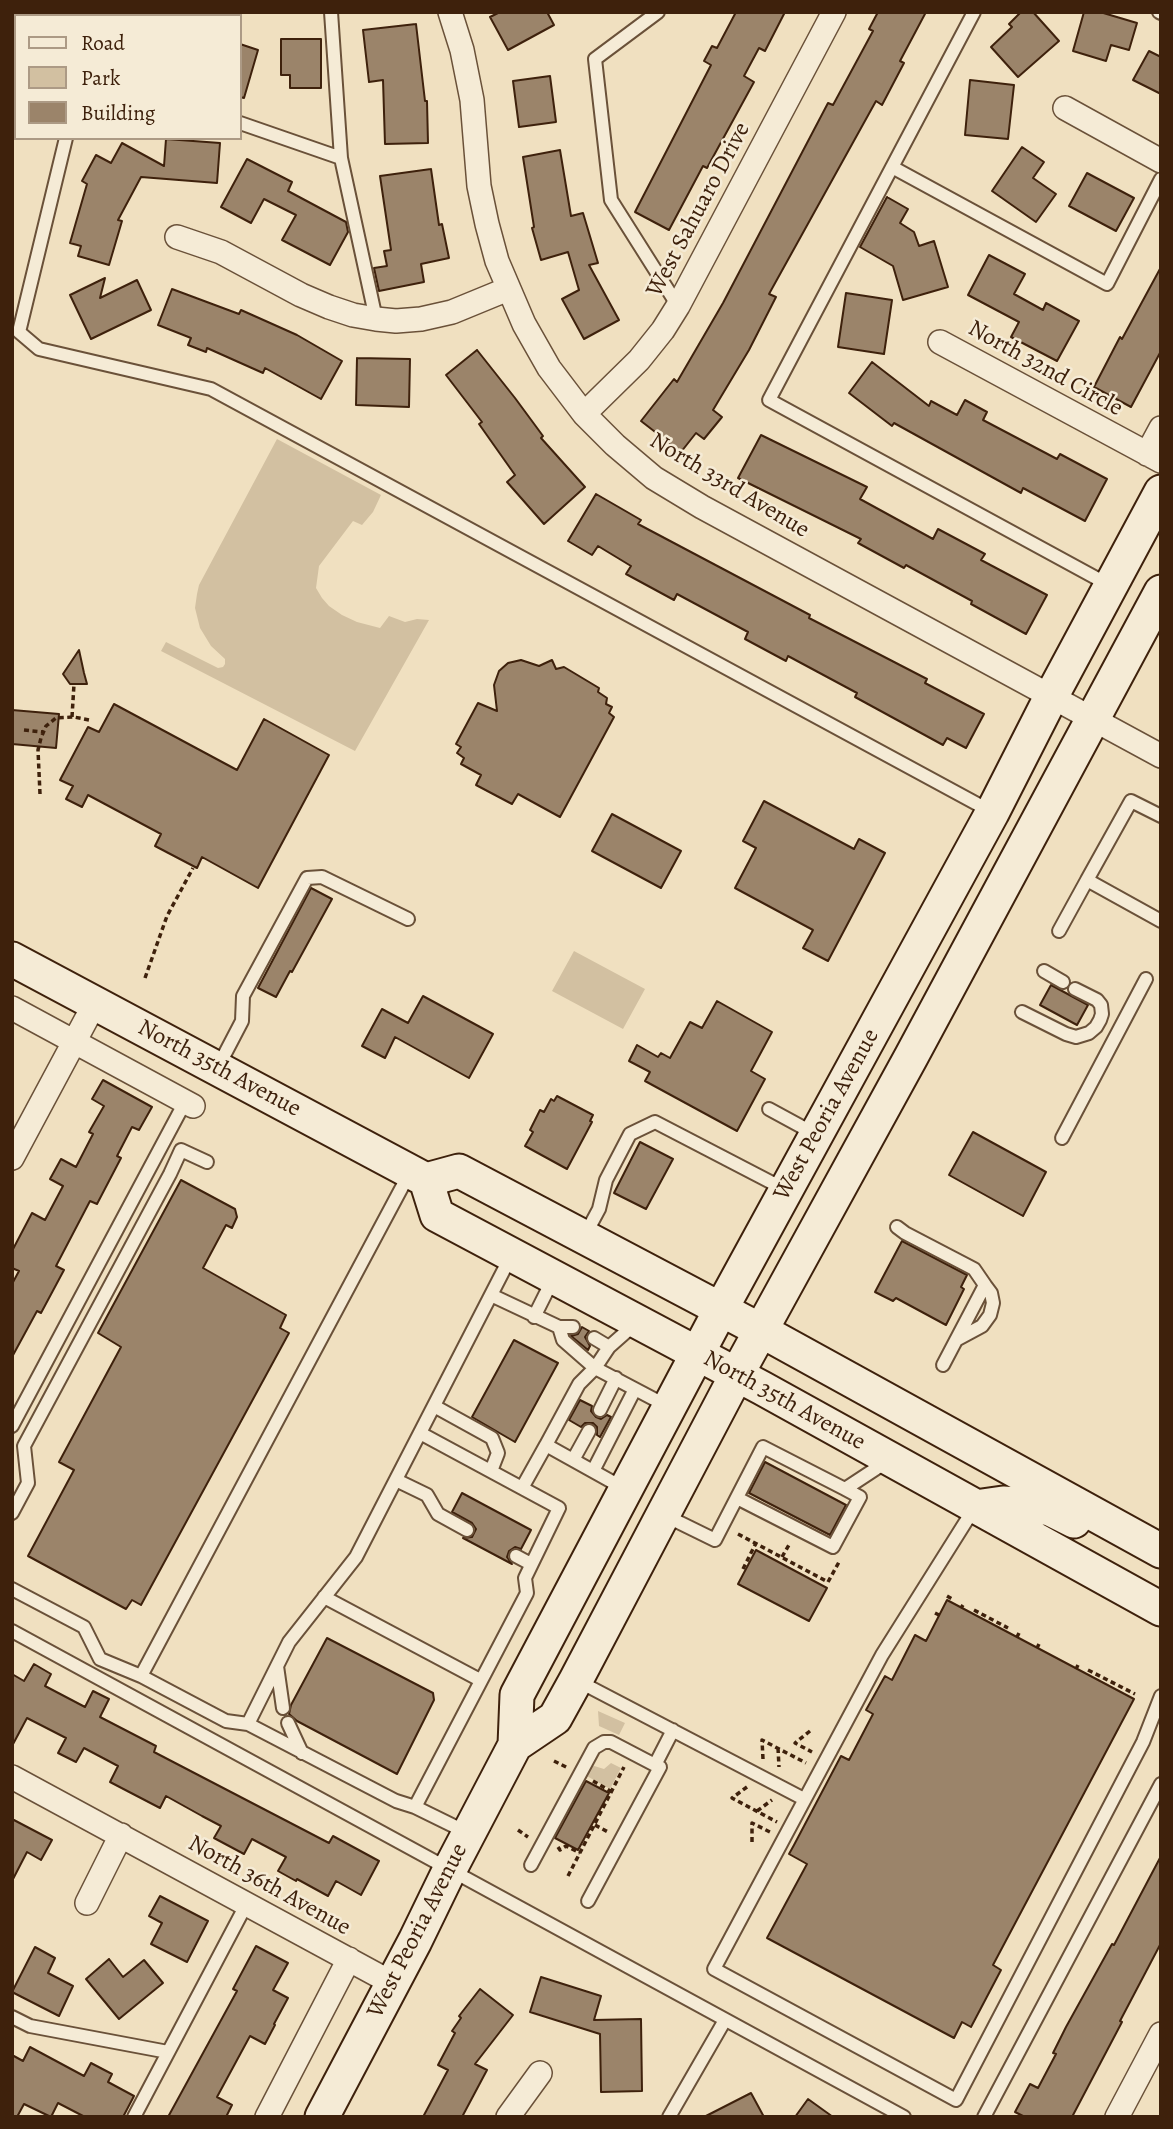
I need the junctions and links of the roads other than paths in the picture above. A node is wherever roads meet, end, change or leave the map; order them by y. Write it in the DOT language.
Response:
graph roads {
  1 [pos="331,12"];
  2 [pos="450,12"];
  3 [pos="658,12"];
  4 [pos="834,12"];
  5 [pos="974,12"];
  6 [pos="1065,108"];
  7 [pos="242,124"];
  8 [pos="66,140"];
  9 [pos="341,158"];
  10 [pos="1161,161"];
  11 [pos="892,167"];
  12 [pos="1161,179"];
  13 [pos="177,237"];
  14 [pos="508,289"];
  15 [pos="678,306"];
  16 [pos="376,319"];
  17 [pos="940,342"];
  18 [pos="584,414"];
  19 [pos="1161,428"];
  20 [pos="1154,458"];
  21 [pos="1161,492"];
  22 [pos="1110,586"];
  23 [pos="1161,592"];
  24 [pos="1051,697"];
  25 [pos="1093,719"];
  26 [pos="1161,756"];
  27 [pos="992,813"];
  28 [pos="1161,817"];
  29 [pos="1087,880"];
  30 [pos="408,919"];
  31 [pos="1161,921"];
  32 [pos="1059,931"];
  33 [pos="12,959"];
  34 [pos="1044,971"];
  35 [pos="1146,979"];
  36 [pos="1063,982"];
  37 [pos="1075,989"];
  38 [pos="95,1003"];
  39 [pos="12,1008"];
  40 [pos="1022,1012"];
  41 [pos="75,1042"];
  42 [pos="217,1068"];
  43 [pos="189,1104"];
  44 [pos="769,1109"];
  45 [pos="817,1134"];
  46 [pos="1062,1138"];
  47 [pos="15,1145"];
  48 [pos="207,1162"];
  49 [pos="418,1176"];
  50 [pos="786,1190"];
  51 [pos="897,1227"];
  52 [pos="584,1237"];
  53 [pos="512,1255"];
  54 [pos="554,1278"];
  55 [pos="985,1286"];
  56 [pos="491,1295"];
  57 [pos="721,1309"];
  58 [pos="534,1317"];
  59 [pos="638,1321"];
  60 [pos="573,1327"];
  61 [pos="559,1328"];
  62 [pos="760,1331"];
  63 [pos="594,1338"];
  64 [pos="956,1340"];
  65 [pos="609,1347"];
  66 [pos="698,1353"];
  67 [pos="943,1365"];
  68 [pos="595,1368"];
  69 [pos="737,1374"];
  70 [pos="616,1378"];
  71 [pos="635,1389"];
  72 [pos="434,1406"];
  73 [pos="669,1408"];
  74 [pos="600,1410"];
  75 [pos="12,1426"];
  76 [pos="589,1431"];
  77 [pos="420,1433"];
  78 [pos="546,1444"];
  79 [pos="573,1460"];
  80 [pos="890,1460"];
  81 [pos="491,1471"];
  82 [pos="593,1471"];
  83 [pos="396,1480"];
  84 [pos="839,1486"];
  85 [pos="522,1488"];
  86 [pos="626,1489"];
  87 [pos="827,1495"];
  88 [pos="737,1498"];
  89 [pos="975,1507"];
  90 [pos="12,1513"];
  91 [pos="664,1514"];
  92 [pos="467,1530"];
  93 [pos="1046,1546"];
  94 [pos="1157,1549"];
  95 [pos="516,1556"];
  96 [pos="531,1564"];
  97 [pos="1161,1582"];
  98 [pos="12,1589"];
  99 [pos="324,1597"];
  100 [pos="1161,1609"];
  101 [pos="12,1631"];
  102 [pos="277,1665"];
  103 [pos="141,1676"];
  104 [pos="480,1680"];
  105 [pos="576,1680"];
  106 [pos="1161,1696"];
  107 [pos="283,1708"];
  108 [pos="288,1723"];
  109 [pos="248,1724"];
  110 [pos="673,1730"];
  111 [pos="515,1745"];
  112 [pos="302,1752"];
  113 [pos="656,1765"];
  114 [pos="12,1777"];
  115 [pos="1161,1784"];
  116 [pos="804,1799"];
  117 [pos="415,1807"];
  118 [pos="468,1834"];
  119 [pos="121,1835"];
  120 [pos="531,1865"];
  121 [pos="450,1869"];
  122 [pos="588,1901"];
  123 [pos="87,1903"];
  124 [pos="246,1905"];
  125 [pos="349,1959"];
  126 [pos="392,1983"];
  127 [pos="12,2017"];
  128 [pos="725,2021"];
  129 [pos="1161,2034"];
  130 [pos="168,2052"];
  131 [pos="540,2073"];
  132 [pos="1151,2074"];
  133 [pos="134,2117"];
  134 [pos="267,2117"];
  135 [pos="322,2117"];
  136 [pos="508,2117"];
  137 [pos="669,2117"];
  138 [pos="904,2117"];
  139 [pos="984,2117"];
  140 [pos="1117,2117"];
  1 -- 9 [label="lane"];
  2 -- 14 [label="street, North 33rd Avenue"];
  3 -- 15 [label="lane"];
  4 -- 15 [label="street, West Sahuaro Drive"];
  5 -- 11 [label="lane"];
  6 -- 10 [label="street"];
  7 -- 9 [label="lane"];
  8 -- 27 [label="lane"];
  9 -- 16 [label="lane"];
  11 -- 12 [label="lane"];
  11 -- 22 [label="lane"];
  13 -- 16 [label="street"];
  14 -- 16 [label="street"];
  14 -- 18 [label="street, North 33rd Avenue"];
  15 -- 18 [label="street, West Sahuaro Drive"];
  17 -- 20 [label="street, North 32nd Circle"];
  18 -- 24 [label="street, North 33rd Avenue"];
  19 -- 20 [label="street"];
  21 -- 22 [label="main road, West Peoria Avenue"];
  22 -- 24 [label="main road, West Peoria Avenue"];
  23 -- 25 [label="main road, West Peoria Avenue"];
  24 -- 25 [label="street, North 33rd Avenue"];
  24 -- 27 [label="main road, West Peoria Avenue"];
  25 -- 26 [label="street, North 33rd Avenue"];
  25 -- 62 [label="main road, West Peoria Avenue"];
  27 -- 45 [label="main road, West Peoria Avenue"];
  28 -- 29 [label="lane"];
  29 -- 31 [label="lane"];
  29 -- 32 [label="lane"];
  30 -- 42 [label="lane"];
  33 -- 38 [label="main road, North 35th Avenue"];
  34 -- 36 [label="lane"];
  35 -- 46 [label="lane"];
  37 -- 40 [label="lane"];
  38 -- 41 [label="street"];
  38 -- 42 [label="main road, North 35th Avenue"];
  39 -- 41 [label="street, North 35th Avenue"];
  41 -- 43 [label="street, North 35th Avenue"];
  41 -- 47 [label="street"];
  42 -- 49 [label="main road, North 35th Avenue"];
  43 -- 75 [label="lane"];
  44 -- 45 [label="lane"];
  45 -- 50 [label="main road, West Peoria Avenue"];
  48 -- 90 [label="lane"];
  49 -- 52 [label="main road, North 35th Avenue"];
  49 -- 53 [label="main road, North 35th Avenue"];
  49 -- 103 [label="lane"];
  50 -- 52 [label="lane"];
  50 -- 57 [label="main road, West Peoria Avenue"];
  51 -- 55 [label="lane"];
  52 -- 57 [label="main road, North 35th Avenue"];
  53 -- 54 [label="main road, North 35th Avenue"];
  53 -- 56 [label="lane"];
  54 -- 58 [label="lane"];
  54 -- 59 [label="main road, North 35th Avenue"];
  55 -- 64 [label="lane"];
  55 -- 64 [label="lane"];
  56 -- 58 [label="lane"];
  56 -- 72 [label="lane"];
  57 -- 62 [label="main road, North 35th Avenue"];
  57 -- 66 [label="main road, West Peoria Avenue"];
  58 -- 61 [label="lane"];
  59 -- 65 [label="lane"];
  59 -- 66 [label="main road, North 35th Avenue"];
  60 -- 61 [label="lane"];
  61 -- 68 [label="lane"];
  62 -- 69 [label="main road, West Peoria Avenue"];
  62 -- 94 [label="main road, North 35th Avenue"];
  63 -- 65 [label="lane"];
  64 -- 67 [label="lane"];
  65 -- 68 [label="lane"];
  66 -- 69 [label="main road, North 35th Avenue"];
  66 -- 73 [label="main road, West Peoria Avenue"];
  68 -- 70 [label="lane"];
  68 -- 78 [label="lane"];
  69 -- 80 [label="main road, North 35th Avenue"];
  69 -- 91 [label="main road, West Peoria Avenue"];
  70 -- 71 [label="lane"];
  70 -- 74 [label="lane"];
  71 -- 73 [label="lane"];
  71 -- 82 [label="lane"];
  72 -- 77 [label="lane"];
  72 -- 81 [label="lane"];
  73 -- 86 [label="main road, West Peoria Avenue"];
  76 -- 79 [label="lane"];
  77 -- 81 [label="lane"];
  77 -- 83 [label="lane"];
  78 -- 79 [label="lane"];
  78 -- 85 [label="lane"];
  79 -- 82 [label="lane"];
  80 -- 84 [label="lane"];
  80 -- 89 [label="main road, North 35th Avenue"];
  81 -- 85 [label="lane"];
  82 -- 86 [label="lane"];
  83 -- 92 [label="lane"];
  83 -- 99 [label="lane"];
  84 -- 87 [label="lane"];
  84 -- 88 [label="lane"];
  84 -- 88 [label="lane"];
  85 -- 96 [label="lane"];
  86 -- 111 [label="main road, West Peoria Avenue"];
  88 -- 91 [label="lane"];
  89 -- 93 [label="main road, North 35th Avenue"];
  89 -- 94 [label="main road"];
  89 -- 116 [label="lane"];
  91 -- 105 [label="main road, West Peoria Avenue"];
  93 -- 97 [label="main road"];
  93 -- 100 [label="main road, North 35th Avenue"];
  95 -- 96 [label="lane"];
  96 -- 104 [label="lane"];
  98 -- 103 [label="lane"];
  99 -- 102 [label="lane"];
  99 -- 104 [label="lane"];
  101 -- 121 [label="lane"];
  102 -- 107 [label="lane"];
  102 -- 109 [label="lane"];
  103 -- 109 [label="lane"];
  104 -- 117 [label="lane"];
  105 -- 110 [label="lane"];
  105 -- 111 [label="main road, West Peoria Avenue"];
  106 -- 116 [label="lane"];
  108 -- 112 [label="lane"];
  109 -- 112 [label="lane"];
  110 -- 113 [label="lane"];
  110 -- 116 [label="lane"];
  111 -- 118 [label="main road, West Peoria Avenue"];
  112 -- 117 [label="lane"];
  113 -- 120 [label="lane"];
  113 -- 122 [label="lane"];
  114 -- 119 [label="street, North 36th Avenue"];
  115 -- 139 [label="lane"];
  117 -- 118 [label="lane"];
  118 -- 121 [label="main road, West Peoria Avenue"];
  119 -- 123 [label="street"];
  119 -- 124 [label="street, North 36th Avenue"];
  121 -- 126 [label="main road, West Peoria Avenue"];
  121 -- 128 [label="lane"];
  124 -- 125 [label="street, North 36th Avenue"];
  124 -- 130 [label="lane"];
  125 -- 126 [label="street, North 36th Avenue"];
  125 -- 134 [label="street, West Peoria Avenue"];
  126 -- 135 [label="main road, West Peoria Avenue"];
  127 -- 130 [label="lane"];
  128 -- 137 [label="lane"];
  128 -- 138 [label="lane"];
  129 -- 132 [label="street"];
  130 -- 133 [label="lane"];
  131 -- 136 [label="street"];
  132 -- 140 [label="street"];
}
